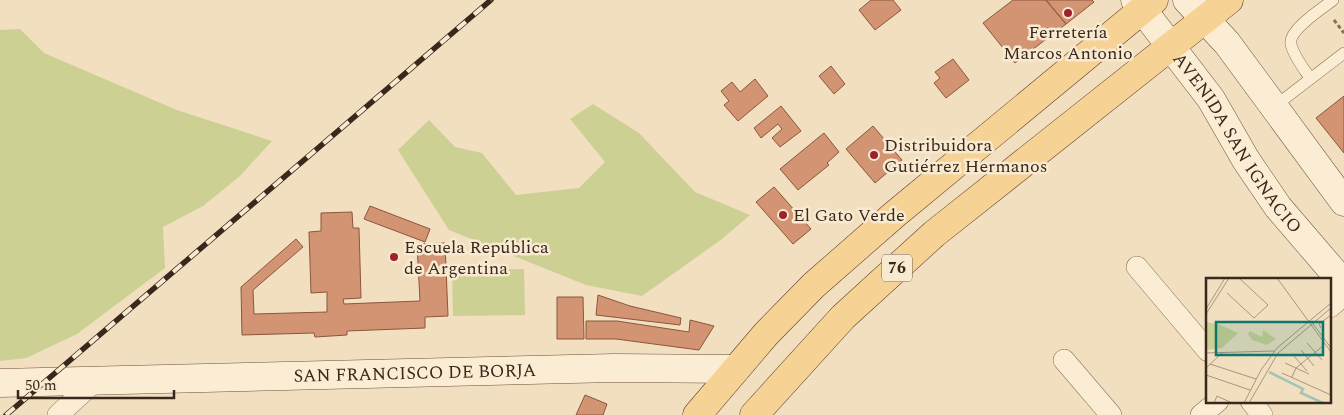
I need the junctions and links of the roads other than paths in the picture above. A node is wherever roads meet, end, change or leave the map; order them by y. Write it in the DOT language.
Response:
graph roads {
  1 [pos="1229,0"];
  2 [pos="1333,0"];
  3 [pos="1144,3"];
  4 [pos="1196,9"];
  5 [pos="1170,46"];
  6 [pos="1344,53"];
  7 [pos="1310,78"];
  8 [pos="1275,106"];
  9 [pos="1344,202"];
  10 [pos="1137,267"];
  11 [pos="1344,284"];
  12 [pos="1344,295"];
  13 [pos="1332,304"];
  14 [pos="1206,348"];
  15 [pos="1064,360"];
  16 [pos="736,369"];
  17 [pos="95,381"];
  18 [pos="0,383"];
  19 [pos="1217,402"];
  20 [pos="1252,402"];
  21 [pos="58,415"];
  22 [pos="697,415"];
  23 [pos="754,415"];
  24 [pos="1111,415"];
  25 [pos="1201,415"];
  26 [pos="1262,415"];
  1 -- 4 [label="main road, 76"];
  2 -- 7 [label="lane"];
  3 -- 5 [label="street, AVENIDA SAN IGNACIO"];
  3 -- 16 [label="main road, 76"];
  4 -- 5 [label="main road, 76"];
  4 -- 8 [label="street"];
  5 -- 11 [label="street, AVENIDA SAN IGNACIO"];
  5 -- 23 [label="main road, 76"];
  6 -- 7 [label="lane"];
  7 -- 8 [label="lane"];
  8 -- 9 [label="street"];
  10 -- 14 [label="street"];
  12 -- 13 [label="street"];
  15 -- 24 [label="street"];
  16 -- 17 [label="street, SAN FRANCISCO DE BORJA"];
  16 -- 22 [label="main road, 76"];
  17 -- 18 [label="street, SAN FRANCISCO DE BORJA"];
  17 -- 21 [label="street"];
  19 -- 25 [label="street"];
  20 -- 26 [label="street"];
}
